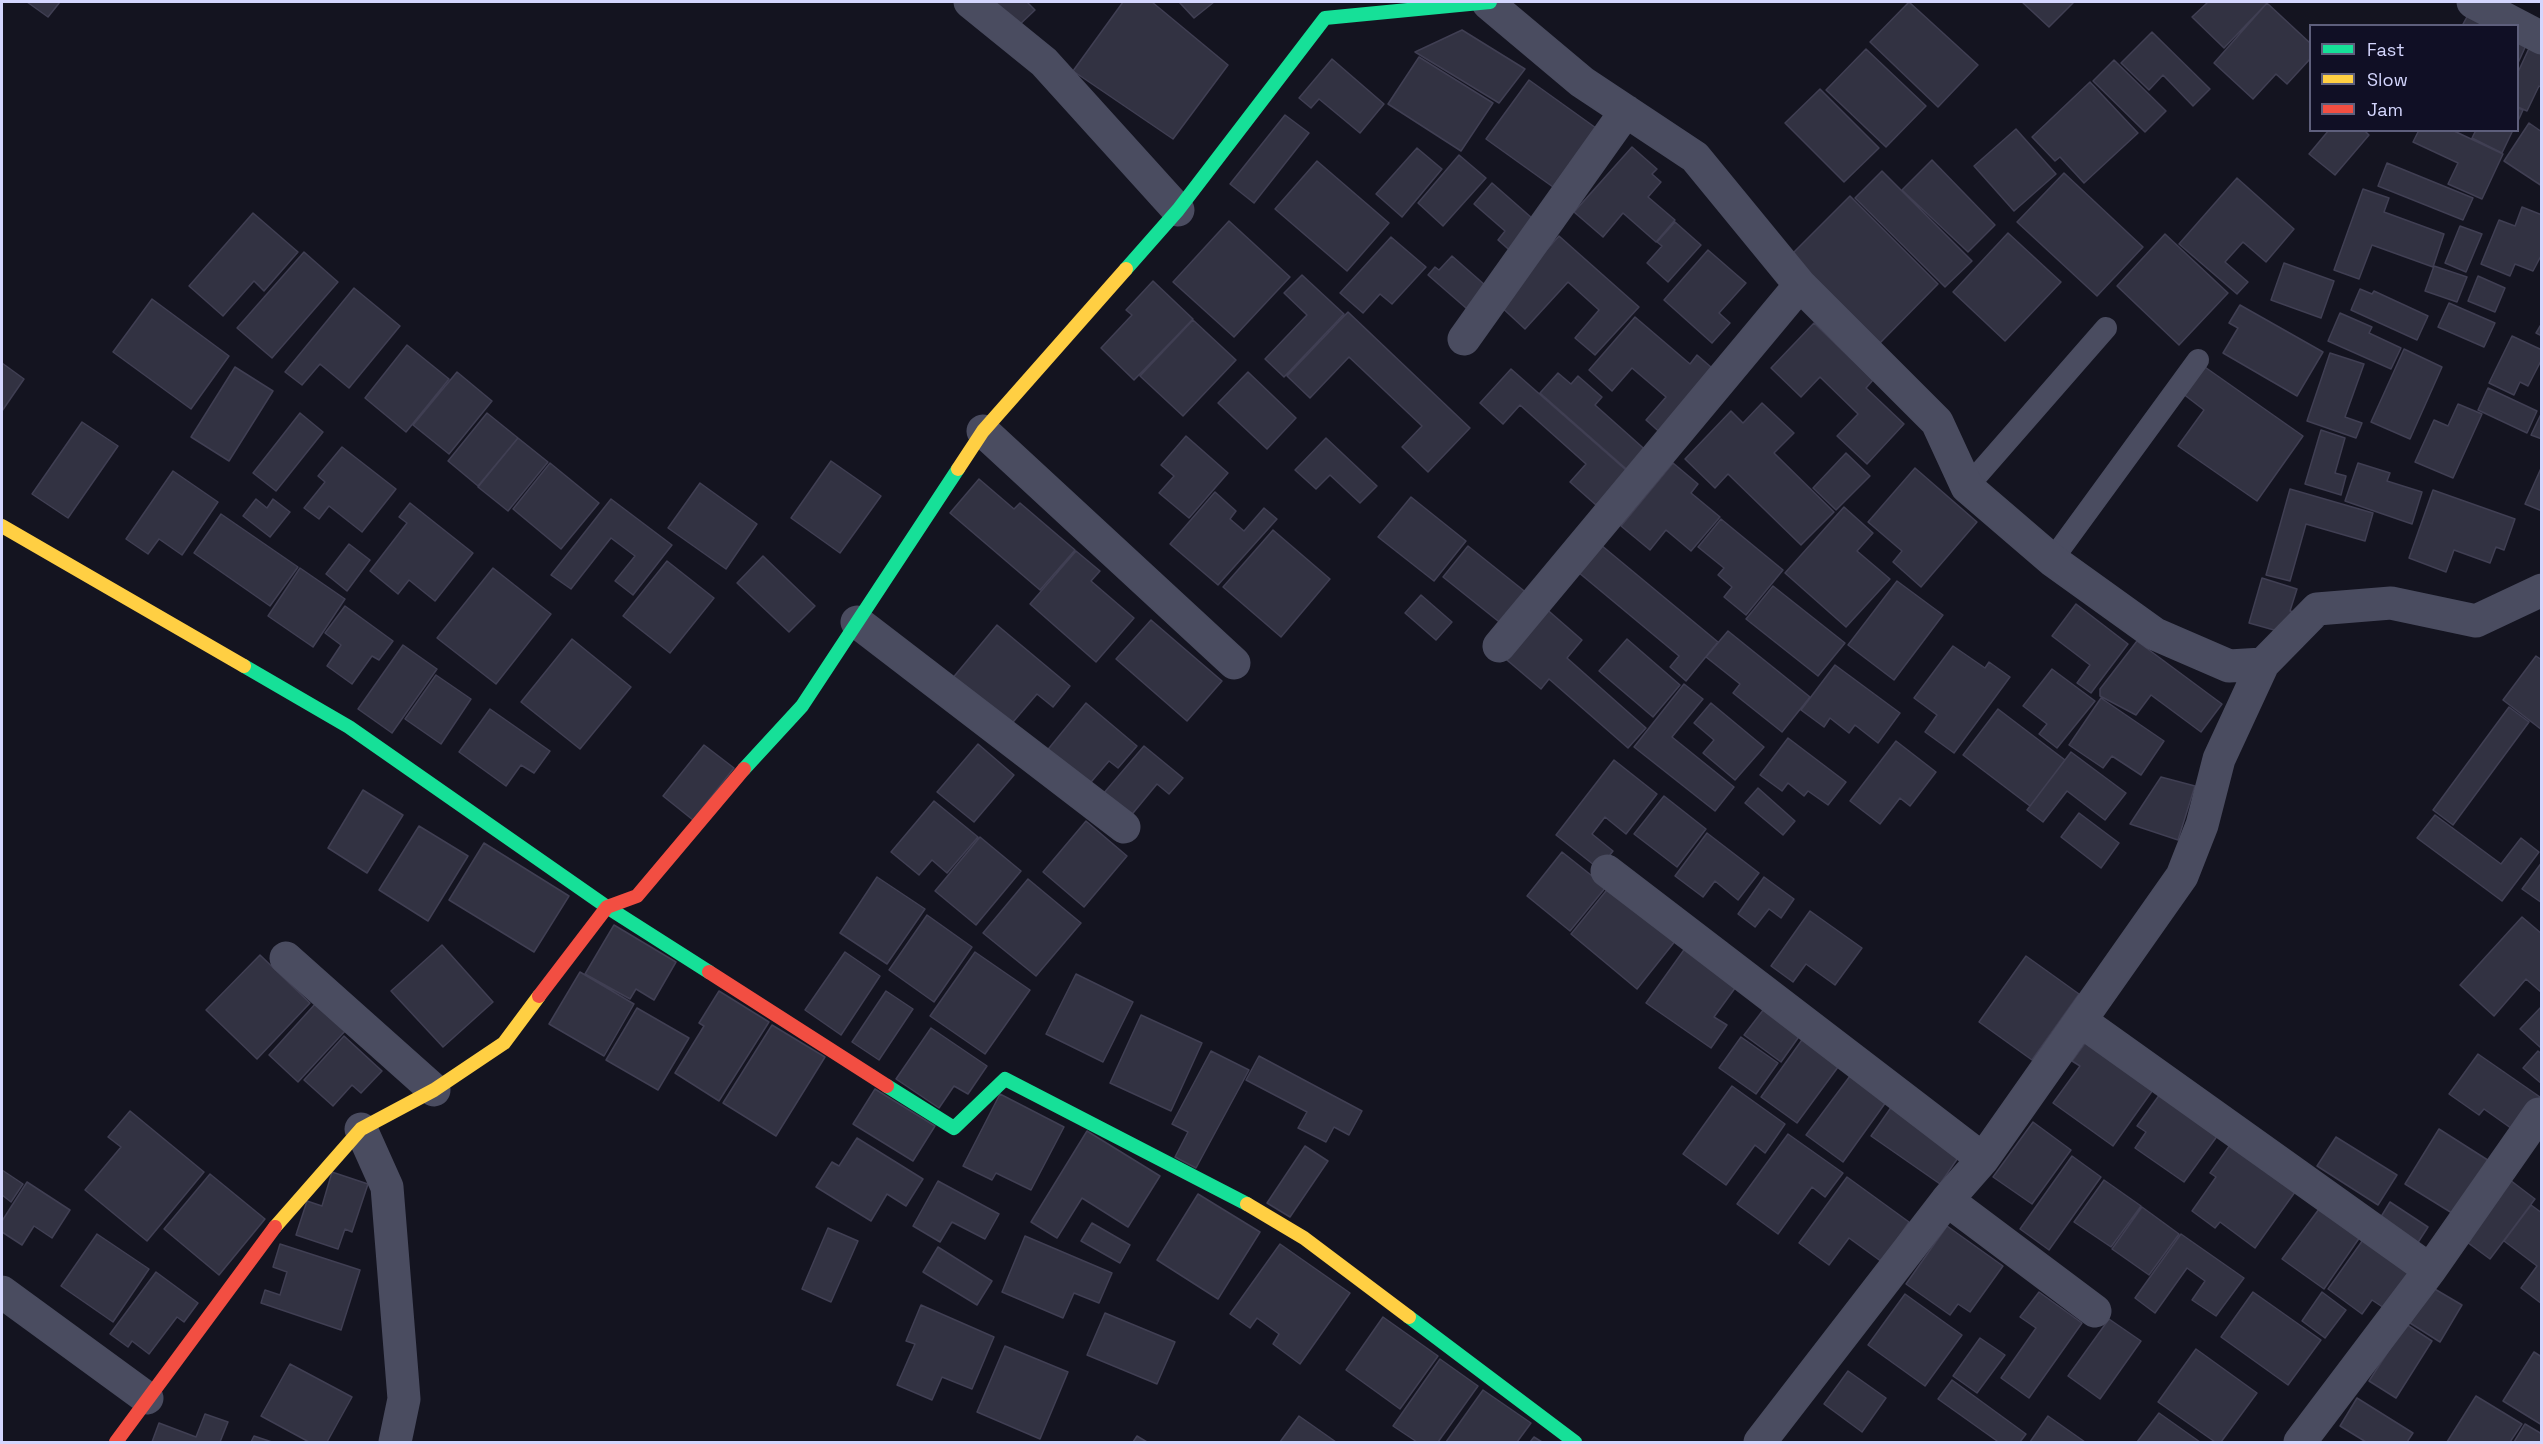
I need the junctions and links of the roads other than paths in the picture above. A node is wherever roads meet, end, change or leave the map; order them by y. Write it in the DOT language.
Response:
graph roads {
  1 [pos="970,2"];
  2 [pos="1489,2"];
  3 [pos="2473,2"];
  4 [pos="1320,10"];
  5 [pos="2515,24"];
  6 [pos="2519,26"];
  7 [pos="2541,38"];
  8 [pos="1626,111"];
  9 [pos="1178,210"];
  10 [pos="1800,285"];
  11 [pos="2106,328"];
  12 [pos="1464,339"];
  13 [pos="2198,360"];
  14 [pos="983,431"];
  15 [pos="1967,487"];
  16 [pos="2,526"];
  17 [pos="2052,560"];
  18 [pos="2541,590"];
  19 [pos="857,622"];
  20 [pos="1499,646"];
  21 [pos="1234,663"];
  22 [pos="2263,664"];
  23 [pos="1124,827"];
  24 [pos="1607,871"];
  25 [pos="607,907"];
  26 [pos="286,958"];
  27 [pos="2081,1021"];
  28 [pos="434,1090"];
  29 [pos="2539,1114"];
  30 [pos="361,1129"];
  31 [pos="1983,1159"];
  32 [pos="1947,1200"];
  33 [pos="2430,1270"];
  34 [pos="2,1292"];
  35 [pos="2095,1311"];
  36 [pos="147,1398"];
  37 [pos="116,1443"];
  38 [pos="395,1443"];
  39 [pos="1575,1443"];
  40 [pos="1760,1443"];
  41 [pos="2300,1443"];
  1 -- 9 [label="street"];
  2 -- 4 [label="street"];
  2 -- 8 [label="street"];
  3 -- 5 [label="street"];
  4 -- 9 [label="street"];
  6 -- 7 [label="street"];
  8 -- 10 [label="street"];
  8 -- 12 [label="street"];
  9 -- 14 [label="street"];
  10 -- 15 [label="street"];
  10 -- 20 [label="street"];
  11 -- 15 [label="lane"];
  13 -- 17 [label="lane"];
  14 -- 19 [label="street"];
  14 -- 21 [label="street"];
  15 -- 17 [label="street"];
  16 -- 25 [label="street"];
  17 -- 22 [label="street"];
  18 -- 22 [label="street"];
  19 -- 23 [label="street"];
  19 -- 25 [label="street"];
  22 -- 27 [label="street"];
  24 -- 31 [label="street"];
  25 -- 28 [label="street"];
  25 -- 39 [label="street"];
  26 -- 28 [label="street"];
  27 -- 31 [label="street"];
  27 -- 33 [label="street"];
  28 -- 30 [label="street"];
  29 -- 33 [label="street"];
  30 -- 36 [label="street"];
  30 -- 38 [label="street"];
  31 -- 32 [label="street"];
  32 -- 35 [label="street"];
  32 -- 40 [label="street"];
  33 -- 41 [label="street"];
  34 -- 36 [label="street"];
  36 -- 37 [label="street"];
}
